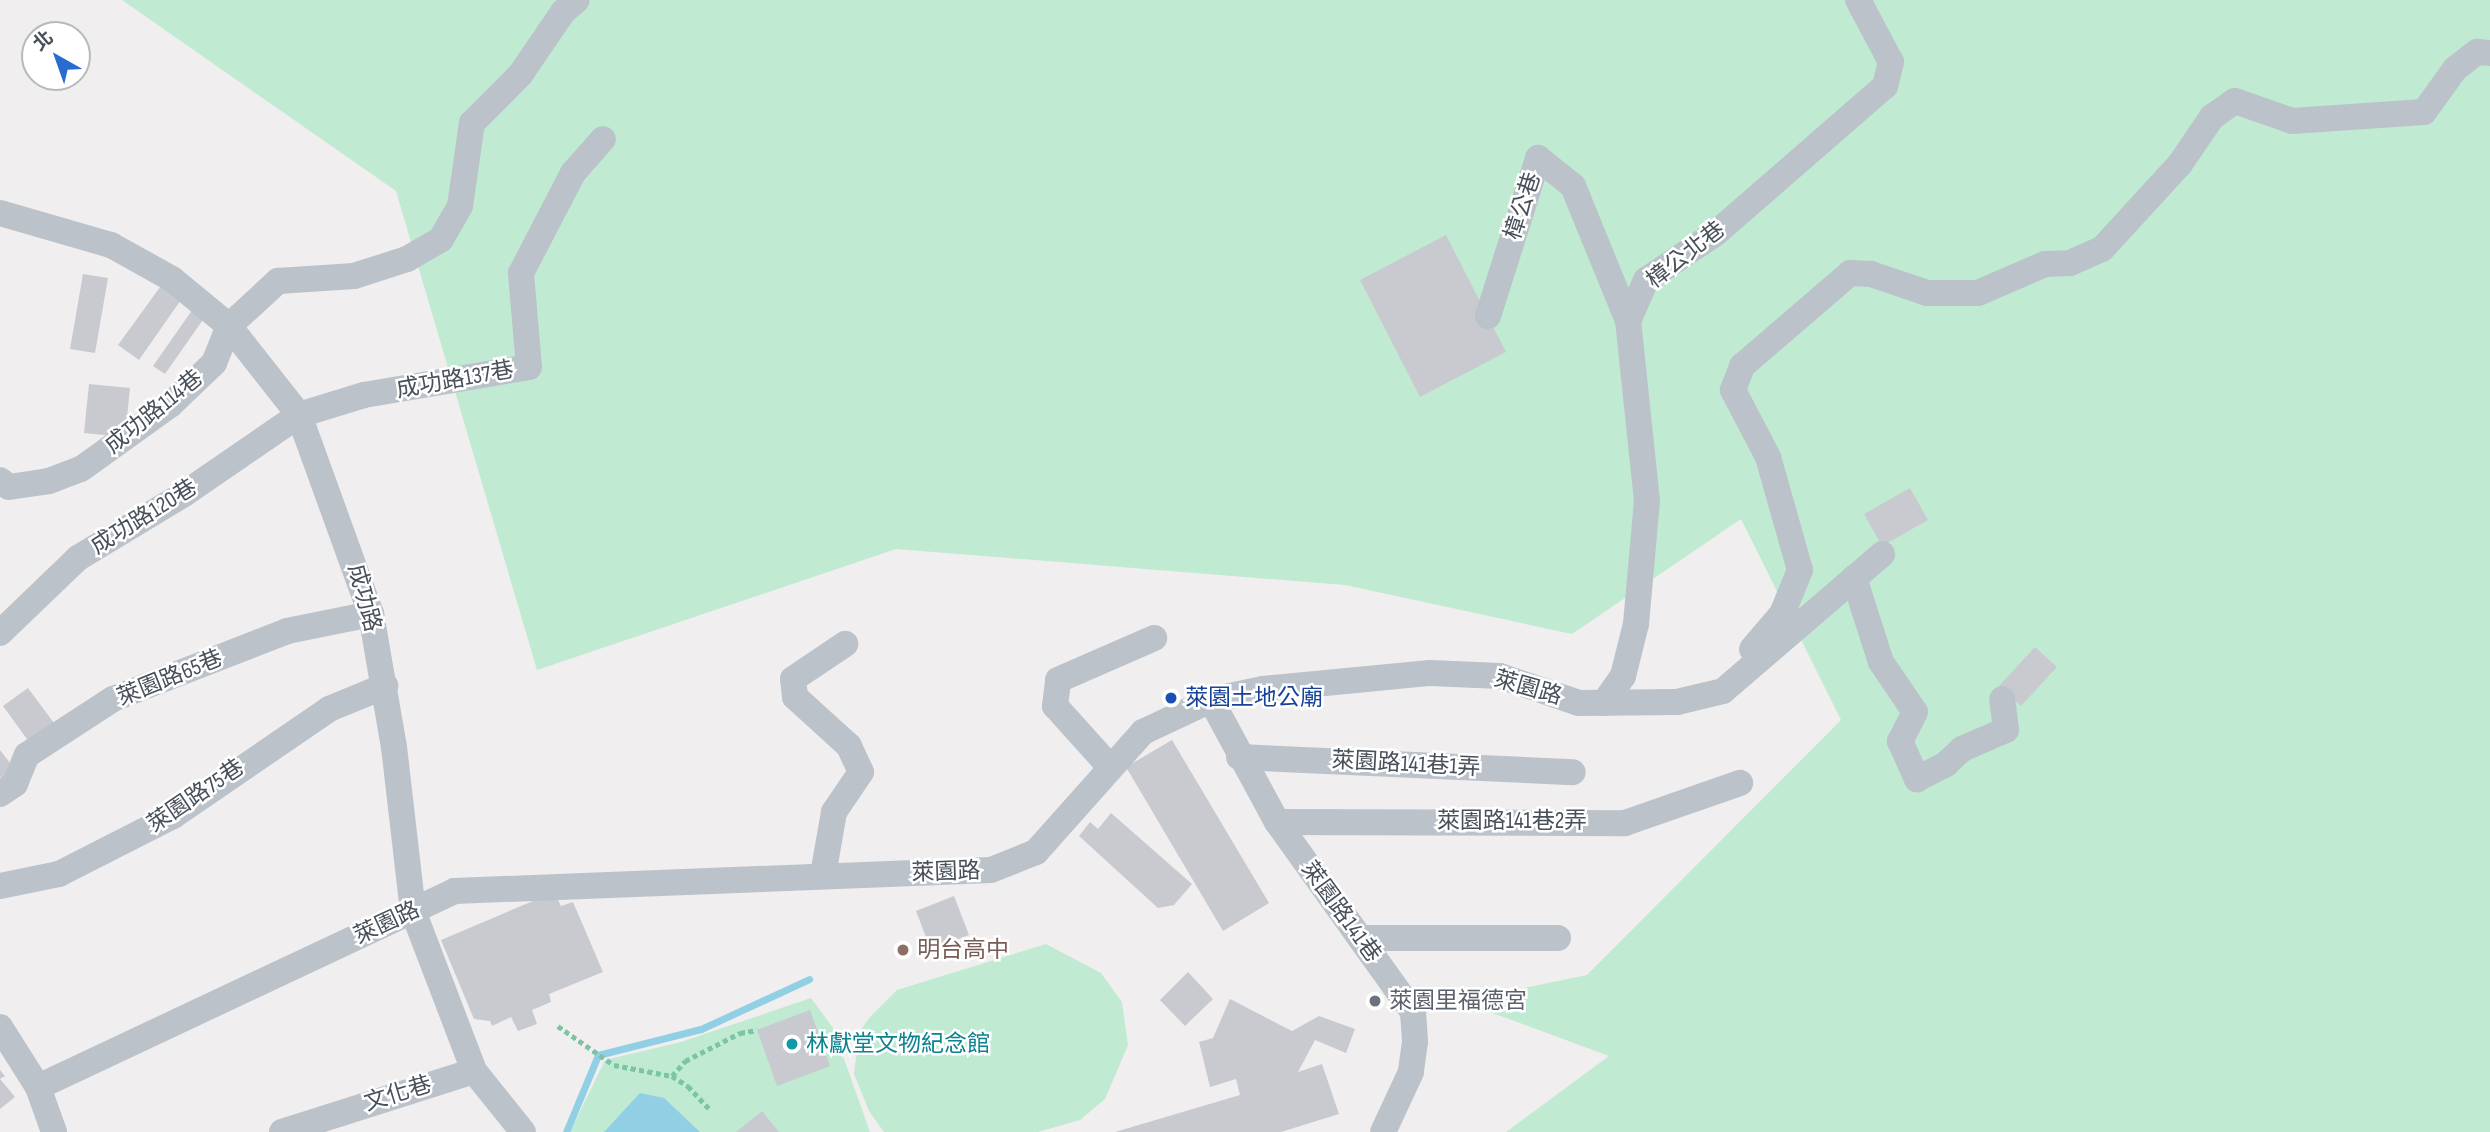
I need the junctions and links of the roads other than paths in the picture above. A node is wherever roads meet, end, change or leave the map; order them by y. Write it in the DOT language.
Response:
graph roads {
  1 [pos="577,0"];
  2 [pos="1858,0"];
  3 [pos="2490,53"];
  4 [pos="603,139"];
  5 [pos="0,213"];
  6 [pos="1488,316"];
  7 [pos="1628,321"];
  8 [pos="229,326"];
  9 [pos="299,415"];
  10 [pos="0,480"];
  11 [pos="1882,554"];
  12 [pos="1854,578"];
  13 [pos="371,614"];
  14 [pos="0,633"];
  15 [pos="1154,638"];
  16 [pos="845,644"];
  17 [pos="384,686"];
  18 [pos="1723,691"];
  19 [pos="2002,699"];
  20 [pos="1211,700"];
  21 [pos="1604,703"];
  22 [pos="1239,757"];
  23 [pos="1110,767"];
  24 [pos="1573,772"];
  25 [pos="1740,783"];
  26 [pos="0,794"];
  27 [pos="1277,822"];
  28 [pos="823,875"];
  29 [pos="0,886"];
  30 [pos="413,911"];
  31 [pos="1360,938"];
  32 [pos="1558,938"];
  33 [pos="0,1027"];
  34 [pos="474,1072"];
  35 [pos="38,1087"];
  36 [pos="54,1132"];
  37 [pos="282,1132"];
  38 [pos="523,1132"];
  39 [pos="1383,1132"];
  1 -- 8 [label="street, 成功路114巷"];
  2 -- 7 [label="street, 樟公北巷"];
  3 -- 18 [label="street"];
  4 -- 9 [label="street, 成功路137巷"];
  5 -- 8 [label="street, 成功路"];
  6 -- 7 [label="street, 樟公巷"];
  7 -- 21 [label="street, 樟公北巷"];
  8 -- 9 [label="street, 成功路"];
  8 -- 10 [label="street, 成功路114巷"];
  9 -- 13 [label="street, 成功路"];
  9 -- 14 [label="street, 成功路120巷"];
  11 -- 12 [label="street, 萊園路"];
  12 -- 18 [label="street, 萊園路"];
  12 -- 19 [label="street"];
  13 -- 17 [label="street, 成功路"];
  13 -- 26 [label="street, 萊園路65巷"];
  15 -- 23 [label="street"];
  16 -- 28 [label="street"];
  17 -- 29 [label="street, 萊園路75巷"];
  17 -- 30 [label="street, 成功路"];
  18 -- 21 [label="street, 萊園路"];
  20 -- 21 [label="street, 萊園路"];
  20 -- 22 [label="street, 萊園路141巷"];
  20 -- 23 [label="street, 萊園路"];
  22 -- 24 [label="street, 萊園路141巷1弄"];
  22 -- 27 [label="street, 萊園路141巷"];
  23 -- 28 [label="street, 萊園路"];
  25 -- 27 [label="street, 萊園路141巷2弄"];
  27 -- 31 [label="street, 萊園路141巷"];
  28 -- 30 [label="street, 萊園路"];
  30 -- 34 [label="street, 成功路"];
  30 -- 35 [label="street, 萊園路"];
  31 -- 32 [label="street"];
  31 -- 39 [label="street, 萊園路141巷"];
  33 -- 35 [label="street"];
  34 -- 37 [label="street, 文化巷"];
  34 -- 38 [label="street, 成功路"];
  35 -- 36 [label="street"];
}
